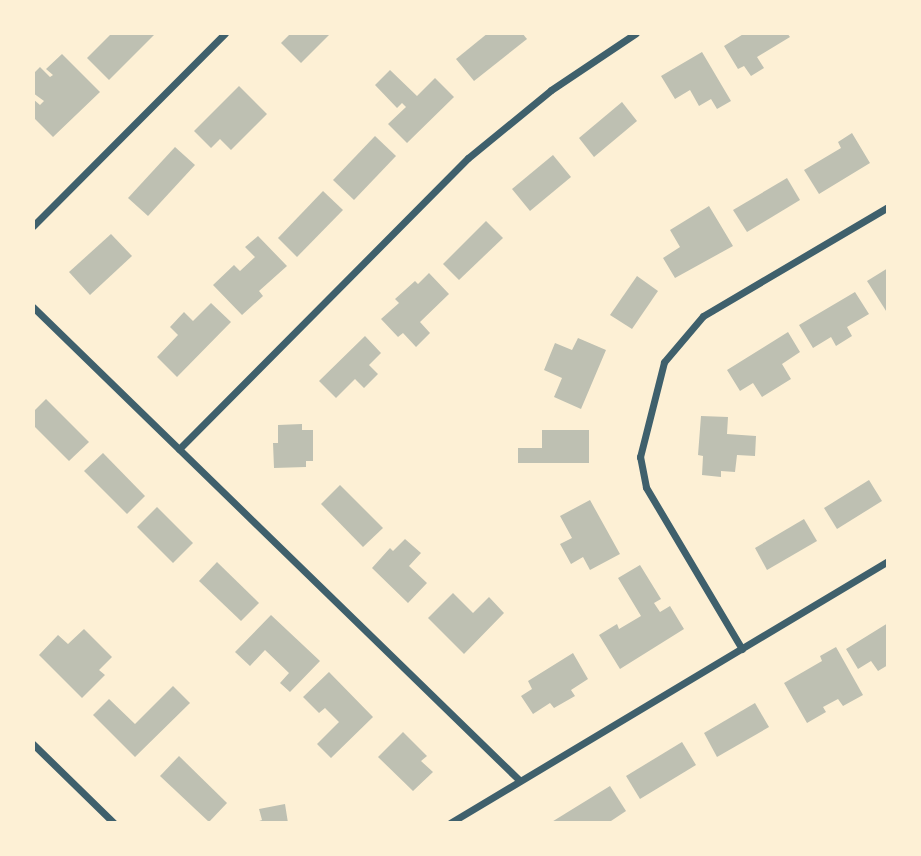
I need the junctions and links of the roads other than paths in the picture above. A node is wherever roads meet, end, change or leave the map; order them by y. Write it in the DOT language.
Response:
graph roads {
  1 [pos="225,33"];
  2 [pos="636,33"];
  3 [pos="888,206"];
  4 [pos="33,226"];
  5 [pos="33,307"];
  6 [pos="179,449"];
  7 [pos="888,561"];
  8 [pos="742,649"];
  9 [pos="33,744"];
  10 [pos="519,780"];
  11 [pos="114,823"];
  12 [pos="450,823"];
  1 -- 4 [label="street"];
  2 -- 6 [label="street"];
  3 -- 8 [label="street"];
  5 -- 6 [label="street"];
  6 -- 10 [label="street"];
  7 -- 8 [label="street"];
  8 -- 10 [label="street"];
  9 -- 11 [label="street"];
  10 -- 12 [label="street"];
}
